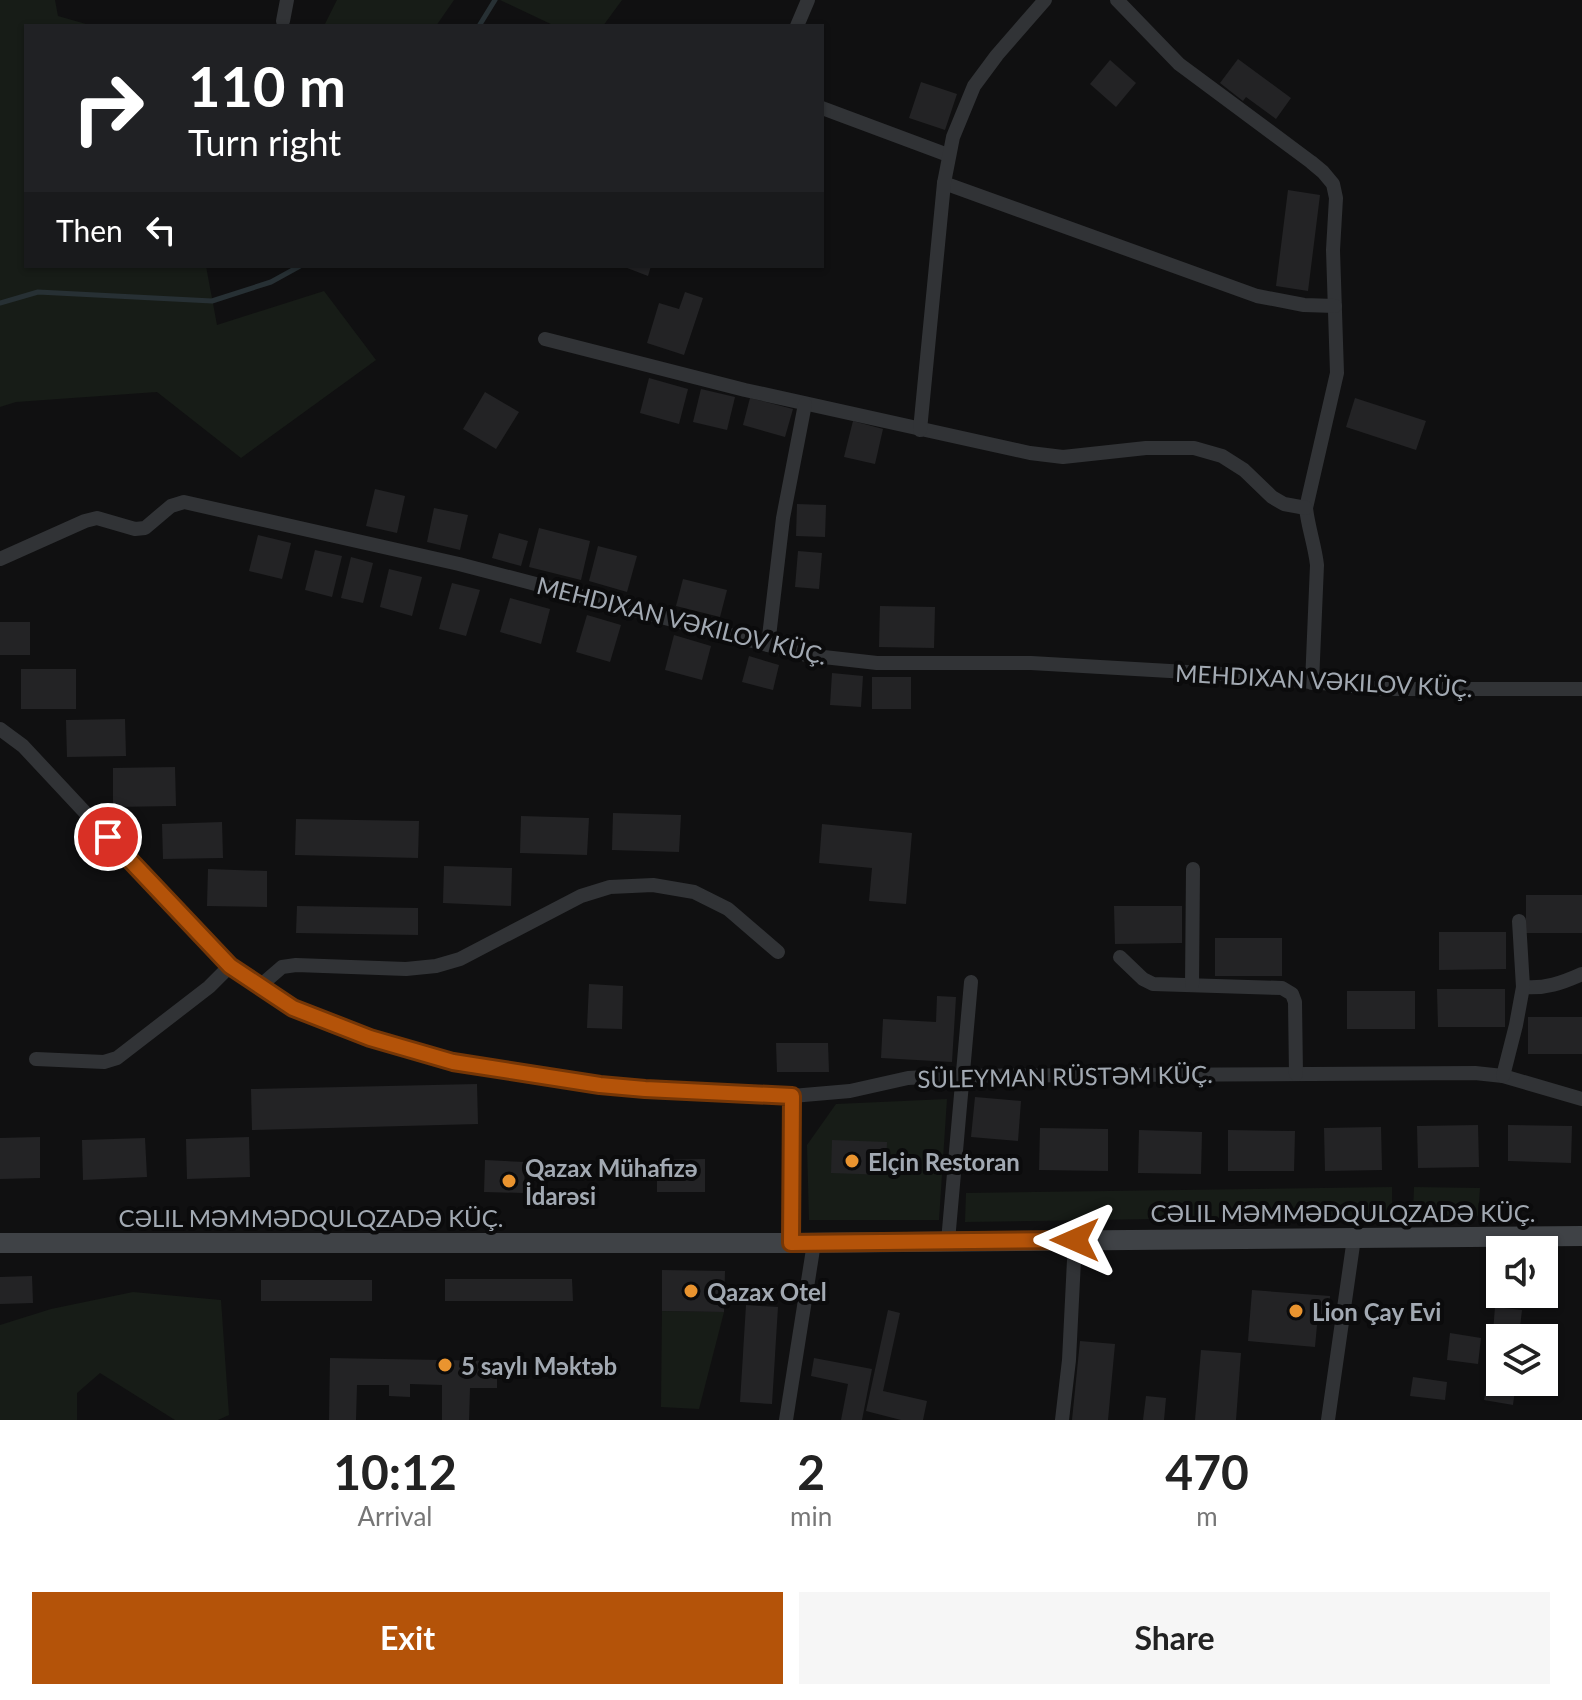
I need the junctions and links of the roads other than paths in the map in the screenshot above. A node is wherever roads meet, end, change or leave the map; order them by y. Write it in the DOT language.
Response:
graph roads {
  1 [pos="287,0"];
  2 [pos="808,0"];
  3 [pos="1045,0"];
  4 [pos="1117,0"];
  5 [pos="283,21"];
  6 [pos="798,24"];
  7 [pos="824,109"];
  8 [pos="948,155"];
  9 [pos="944,183"];
  10 [pos="1335,306"];
  11 [pos="545,339"];
  12 [pos="805,404"];
  13 [pos="920,430"];
  14 [pos="1306,508"];
  15 [pos="0,559"];
  16 [pos="768,645"];
  17 [pos="1312,683"];
  18 [pos="1582,689"];
  19 [pos="0,729"];
  20 [pos="1193,869"];
  21 [pos="1519,921"];
  22 [pos="778,952"];
  23 [pos="1120,957"];
  24 [pos="230,966"];
  25 [pos="1582,974"];
  26 [pos="971,982"];
  27 [pos="1192,985"];
  28 [pos="260,986"];
  29 [pos="1523,987"];
  30 [pos="36,1059"];
  31 [pos="1296,1074"];
  32 [pos="963,1076"];
  33 [pos="1503,1076"];
  34 [pos="792,1096"];
  35 [pos="1582,1099"];
  36 [pos="1582,1236"];
  37 [pos="1354,1238"];
  38 [pos="1075,1240"];
  39 [pos="948,1241"];
  40 [pos="0,1243"];
  41 [pos="791,1243"];
  42 [pos="814,1243"];
  43 [pos="786,1420"];
  44 [pos="1062,1420"];
  45 [pos="1328,1420"];
  1 -- 5 [label="street"];
  2 -- 6 [label="street"];
  3 -- 8 [label="street"];
  4 -- 10 [label="street"];
  7 -- 8 [label="street"];
  8 -- 9 [label="street"];
  9 -- 10 [label="street"];
  9 -- 13 [label="street"];
  10 -- 14 [label="street"];
  11 -- 12 [label="street"];
  12 -- 13 [label="street"];
  12 -- 16 [label="street"];
  13 -- 14 [label="street"];
  14 -- 17 [label="street"];
  15 -- 16 [label="street, MEHDIXAN VƏKILOV KÜÇ."];
  16 -- 17 [label="street, MEHDIXAN VƏKILOV KÜÇ."];
  17 -- 18 [label="street, MEHDIXAN VƏKILOV KÜÇ."];
  19 -- 24 [label="street, SÜLEYMAN RÜSTƏM KÜÇ."];
  20 -- 27 [label="street"];
  21 -- 29 [label="street"];
  22 -- 28 [label="street"];
  23 -- 27 [label="street"];
  24 -- 28 [label="street, SÜLEYMAN RÜSTƏM KÜÇ."];
  24 -- 30 [label="street"];
  25 -- 29 [label="street"];
  26 -- 32 [label="street"];
  27 -- 31 [label="street"];
  28 -- 34 [label="street, SÜLEYMAN RÜSTƏM KÜÇ."];
  29 -- 33 [label="street"];
  31 -- 32 [label="street, SÜLEYMAN RÜSTƏM KÜÇ."];
  31 -- 33 [label="street, SÜLEYMAN RÜSTƏM KÜÇ."];
  32 -- 34 [label="street, SÜLEYMAN RÜSTƏM KÜÇ."];
  32 -- 39 [label="street"];
  33 -- 35 [label="street, SÜLEYMAN RÜSTƏM KÜÇ."];
  34 -- 41 [label="street"];
  36 -- 37 [label="street, CƏLIL MƏMMƏDQULQZADƏ KÜÇ."];
  37 -- 38 [label="street, CƏLIL MƏMMƏDQULQZADƏ KÜÇ."];
  37 -- 45 [label="street"];
  38 -- 39 [label="street, CƏLIL MƏMMƏDQULQZADƏ KÜÇ."];
  38 -- 44 [label="street"];
  39 -- 42 [label="street, CƏLIL MƏMMƏDQULQZADƏ KÜÇ."];
  40 -- 41 [label="street, CƏLIL MƏMMƏDQULQZADƏ KÜÇ."];
  41 -- 42 [label="street, CƏLIL MƏMMƏDQULQZADƏ KÜÇ."];
  42 -- 43 [label="street"];
}
